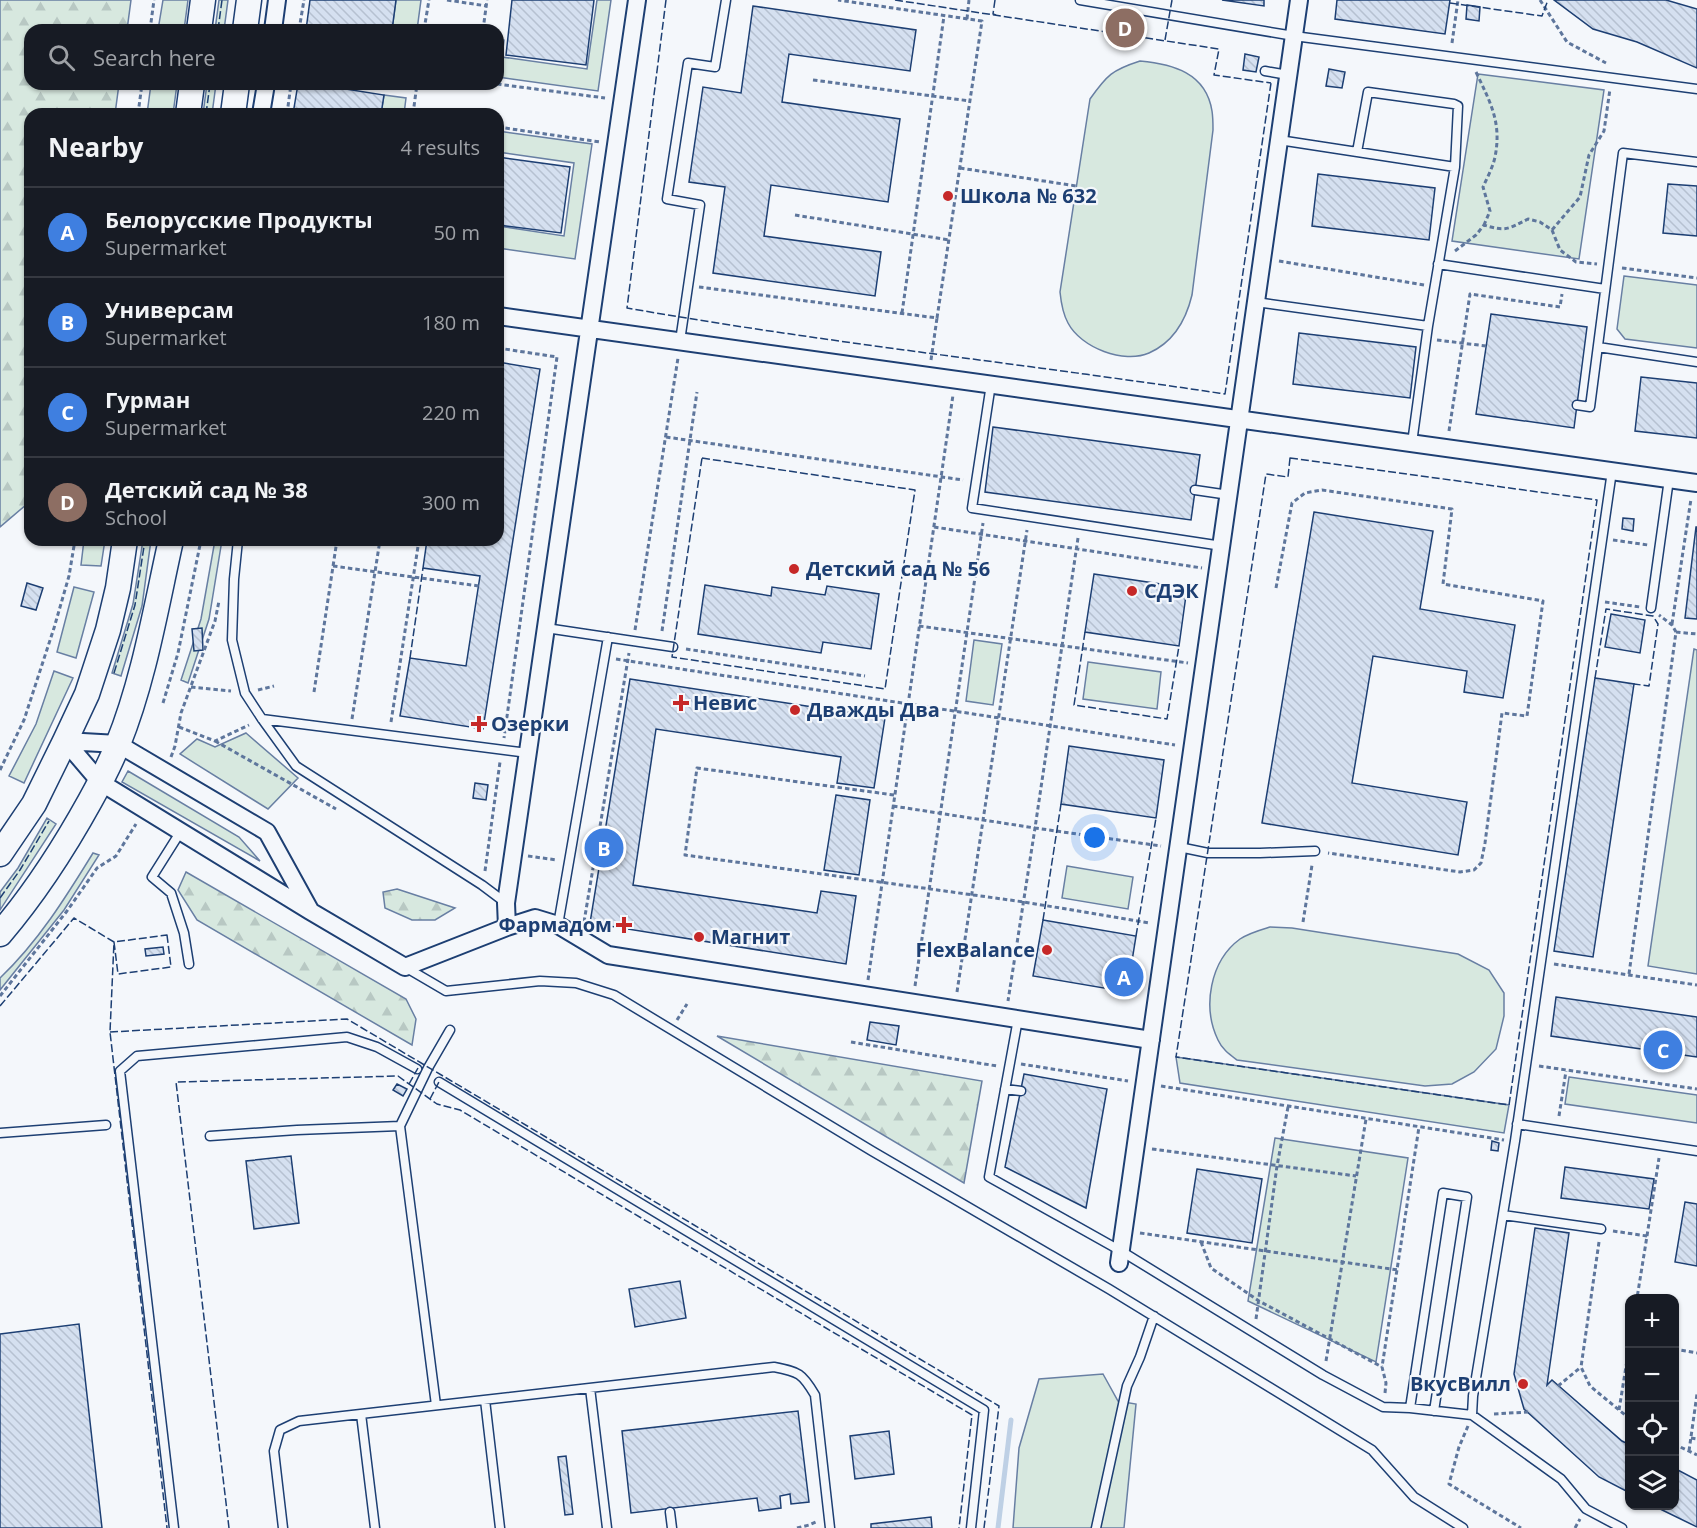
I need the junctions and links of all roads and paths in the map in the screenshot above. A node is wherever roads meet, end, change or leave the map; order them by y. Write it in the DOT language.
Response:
graph roads {
  1 [pos="154,0"];
  2 [pos="203,0"];
  3 [pos="249,0"];
  4 [pos="278,0"];
  5 [pos="304,0"];
  6 [pos="429,0"];
  7 [pos="447,0"];
  8 [pos="487,0"];
  9 [pos="637,0"];
  10 [pos="726,0"];
  11 [pos="838,0"];
  12 [pos="969,0"];
  13 [pos="1080,0"];
  14 [pos="1299,0"];
  15 [pos="1458,0"];
  16 [pos="1540,0"];
  17 [pos="1136,4"];
  18 [pos="487,6"];
  19 [pos="944,16"];
  20 [pos="967,19"];
  21 [pos="151,24"];
  22 [pos="200,24"];
  23 [pos="246,24"];
  24 [pos="274,24"];
  25 [pos="300,24"];
  26 [pos="425,24"];
  27 [pos="484,24"];
  28 [pos="1294,36"];
  29 [pos="1451,45"];
  30 [pos="1614,68"];
  31 [pos="1265,71"];
  32 [pos="1475,71"];
  33 [pos="1288,75"];
  34 [pos="813,80"];
  35 [pos="504,85"];
  36 [pos="1610,88"];
  37 [pos="1697,89"];
  38 [pos="141,90"];
  39 [pos="191,90"];
  40 [pos="236,90"];
  41 [pos="265,90"];
  42 [pos="290,90"];
  43 [pos="416,90"];
  44 [pos="933,96"];
  45 [pos="622,100"];
  46 [pos="970,101"];
  47 [pos="139,108"];
  48 [pos="189,108"];
  49 [pos="233,108"];
  50 [pos="262,108"];
  51 [pos="288,108"];
  52 [pos="414,108"];
  53 [pos="504,128"];
  54 [pos="1279,140"];
  55 [pos="616,144"];
  56 [pos="1357,152"];
  57 [pos="1697,162"];
  58 [pos="1455,167"];
  59 [pos="960,168"];
  60 [pos="1076,186"];
  61 [pos="795,215"];
  62 [pos="1484,225"];
  63 [pos="1552,230"];
  64 [pos="913,234"];
  65 [pos="949,240"];
  66 [pos="1263,258"];
  67 [pos="1438,264"];
  68 [pos="1608,266"];
  69 [pos="1697,278"];
  70 [pos="1563,283"];
  71 [pos="688,285"];
  72 [pos="1435,286"];
  73 [pos="1605,289"];
  74 [pos="1256,302"];
  75 [pos="902,313"];
  76 [pos="504,317"];
  77 [pos="937,318"];
  78 [pos="1428,326"];
  79 [pos="589,328"];
  80 [pos="1426,339"];
  81 [pos="1462,343"];
  82 [pos="1486,346"];
  83 [pos="679,347"];
  84 [pos="1598,347"];
  85 [pos="504,349"];
  86 [pos="1697,362"];
  87 [pos="928,376"];
  88 [pos="990,384"];
  89 [pos="697,392"];
  90 [pos="953,393"];
  91 [pos="1576,405"];
  92 [pos="1240,419"];
  93 [pos="1448,435"];
  94 [pos="665,437"];
  95 [pos="690,441"];
  96 [pos="1412,443"];
  97 [pos="1612,471"];
  98 [pos="941,476"];
  99 [pos="1669,479"];
  100 [pos="976,482"];
  101 [pos="1697,483"];
  102 [pos="1195,490"];
  103 [pos="1229,495"];
  104 [pos="1691,499"];
  105 [pos="985,510"];
  106 [pos="1030,517"];
  107 [pos="1081,525"];
  108 [pos="934,526"];
  109 [pos="981,534"];
  110 [pos="1602,538"];
  111 [pos="1026,541"];
  112 [pos="74,546"];
  113 [pos="124,546"];
  114 [pos="170,546"];
  115 [pos="200,546"];
  116 [pos="237,546"];
  117 [pos="336,546"];
  118 [pos="379,546"];
  119 [pos="418,546"];
  120 [pos="1222,546"];
  121 [pos="1660,546"];
  122 [pos="1077,549"];
  123 [pos="333,566"];
  124 [pos="1218,571"];
  125 [pos="375,572"];
  126 [pos="413,577"];
  127 [pos="479,586"];
  128 [pos="1276,588"];
  129 [pos="219,598"];
  130 [pos="1593,600"];
  131 [pos="1651,608"];
  132 [pos="1672,625"];
  133 [pos="919,626"];
  134 [pos="546,628"];
  135 [pos="1676,632"];
  136 [pos="967,633"];
  137 [pos="1697,634"];
  138 [pos="608,637"];
  139 [pos="1011,639"];
  140 [pos="633,641"];
  141 [pos="660,645"];
  142 [pos="1062,646"];
  143 [pos="673,647"];
  144 [pos="605,658"];
  145 [pos="627,661"];
  146 [pos="1190,664"];
  147 [pos="657,666"];
  148 [pos="865,676"];
  149 [pos="314,692"];
  150 [pos="163,703"];
  151 [pos="908,705"];
  152 [pos="955,712"];
  153 [pos="262,719"];
  154 [pos="998,719"];
  155 [pos="179,727"];
  156 [pos="1050,727"];
  157 [pos="350,730"];
  158 [pos="389,735"];
  159 [pos="65,741"];
  160 [pos="118,744"];
  161 [pos="1193,748"];
  162 [pos="502,750"];
  163 [pos="528,753"];
  164 [pos="0,770"];
  165 [pos="165,771"];
  166 [pos="100,782"];
  167 [pos="894,795"];
  168 [pos="893,806"];
  169 [pos="145,810"];
  170 [pos="941,812"];
  171 [pos="982,819"];
  172 [pos="1035,828"];
  173 [pos="181,831"];
  174 [pos="1171,847"];
  175 [pos="488,850"];
  176 [pos="1315,851"];
  177 [pos="513,853"];
  178 [pos="0,854"];
  179 [pos="569,861"];
  180 [pos="594,865"];
  181 [pos="882,882"];
  182 [pos="482,885"];
  183 [pos="929,889"];
  184 [pos="972,895"];
  185 [pos="1024,902"];
  186 [pos="506,903"];
  187 [pos="310,911"];
  188 [pos="1303,922"];
  189 [pos="1152,923"];
  190 [pos="558,925"];
  191 [pos="507,927"];
  192 [pos="583,932"];
  193 [pos="0,934"];
  194 [pos="1540,962"];
  195 [pos="189,964"];
  196 [pos="405,967"];
  197 [pos="1629,974"];
  198 [pos="1697,985"];
  199 [pos="866,995"];
  200 [pos="0,996"];
  201 [pos="913,1002"];
  202 [pos="687,1004"];
  203 [pos="954,1009"];
  204 [pos="1012,1018"];
  205 [pos="450,1030"];
  206 [pos="672,1030"];
  207 [pos="1151,1040"];
  208 [pos="851,1042"];
  209 [pos="1526,1064"];
  210 [pos="1010,1065"];
  211 [pos="417,1069"];
  212 [pos="1566,1071"];
  213 [pos="439,1082"];
  214 [pos="1144,1084"];
  215 [pos="1005,1089"];
  216 [pos="1697,1089"];
  217 [pos="1021,1091"];
  218 [pos="1288,1107"];
  219 [pos="1366,1119"];
  220 [pos="1517,1124"];
  221 [pos="106,1125"];
  222 [pos="400,1126"];
  223 [pos="1419,1127"];
  224 [pos="1557,1130"];
  225 [pos="0,1133"];
  226 [pos="210,1136"];
  227 [pos="1515,1141"];
  228 [pos="1661,1145"];
  229 [pos="1135,1147"];
  230 [pos="1697,1151"];
  231 [pos="1277,1166"];
  232 [pos="1356,1176"];
  233 [pos="1503,1215"];
  234 [pos="1601,1229"];
  235 [pos="1123,1231"];
  236 [pos="1647,1236"];
  237 [pos="1201,1242"];
  238 [pos="1266,1251"];
  239 [pos="1120,1257"];
  240 [pos="1342,1262"];
  241 [pos="1398,1270"];
  242 [pos="1637,1294"];
  243 [pos="1259,1301"];
  244 [pos="1154,1316"];
  245 [pos="1254,1332"];
  246 [pos="1329,1340"];
  247 [pos="1628,1348"];
  248 [pos="1679,1350"];
  249 [pos="1697,1353"];
  250 [pos="1382,1367"];
  251 [pos="1581,1367"];
  252 [pos="1323,1375"];
  253 [pos="1558,1386"];
  254 [pos="590,1388"];
  255 [pos="1697,1395"];
  256 [pos="485,1400"];
  257 [pos="436,1405"];
  258 [pos="1383,1407"];
  259 [pos="1410,1408"];
  260 [pos="1618,1410"];
  261 [pos="1434,1411"];
  262 [pos="1528,1412"];
  263 [pos="361,1414"];
  264 [pos="1472,1415"];
  265 [pos="1625,1416"];
  266 [pos="1691,1438"];
  267 [pos="1697,1439"];
  268 [pos="1679,1446"];
  269 [pos="1689,1451"];
  270 [pos="1697,1455"];
  271 [pos="670,1512"];
  272 [pos="819,1520"];
  273 [pos="174,1528"];
  274 [pos="283,1528"];
  275 [pos="375,1528"];
  276 [pos="500,1528"];
  277 [pos="607,1528"];
  278 [pos="672,1528"];
  279 [pos="797,1528"];
  280 [pos="830,1528"];
  281 [pos="970,1528"];
  282 [pos="1096,1528"];
  283 [pos="1463,1528"];
  284 [pos="1521,1528"];
  285 [pos="1622,1528"];
  1 -- 21 [label="path"];
  2 -- 22 [label="main road"];
  3 -- 23 [label="main road"];
  4 -- 24 [label="street"];
  5 -- 25 [label="path"];
  6 -- 26 [label="path"];
  7 -- 18 [label="path"];
  8 -- 18 [label="path"];
  9 -- 45 [label="street"];
  10 -- 71 [label="lane"];
  11 -- 19 [label="path"];
  12 -- 20 [label="path"];
  13 -- 17 [label="lane"];
  14 -- 28 [label="street"];
  15 -- 29 [label="path"];
  16 -- 30 [label="path"];
  17 -- 28 [label="lane"];
  18 -- 27 [label="path"];
  19 -- 20 [label="path"];
  19 -- 44 [label="path"];
  20 -- 46 [label="path"];
  28 -- 33 [label="street"];
  28 -- 37 [label="lane"];
  31 -- 33 [label="lane"];
  32 -- 62 [label="path"];
  33 -- 54 [label="street"];
  34 -- 44 [label="path"];
  35 -- 45 [label="path"];
  36 -- 63 [label="path"];
  38 -- 47 [label="path"];
  39 -- 48 [label="main road"];
  40 -- 49 [label="main road"];
  41 -- 50 [label="street"];
  42 -- 51 [label="path"];
  43 -- 52 [label="path"];
  44 -- 46 [label="path"];
  44 -- 64 [label="path"];
  45 -- 55 [label="street"];
  46 -- 59 [label="path"];
  53 -- 55 [label="path"];
  54 -- 56 [label="lane"];
  54 -- 66 [label="street"];
  55 -- 79 [label="street"];
  56 -- 58 [label="lane"];
  56 -- 58 [label="lane"];
  57 -- 68 [label="lane"];
  58 -- 67 [label="lane"];
  59 -- 60 [label="path"];
  59 -- 65 [label="path"];
  61 -- 64 [label="path"];
  62 -- 63 [label="path"];
  62 -- 67 [label="path"];
  63 -- 68 [label="path"];
  64 -- 65 [label="path"];
  64 -- 75 [label="path"];
  65 -- 77 [label="path"];
  66 -- 72 [label="path"];
  66 -- 74 [label="street"];
  67 -- 70 [label="lane"];
  67 -- 72 [label="lane"];
  68 -- 69 [label="path"];
  68 -- 73 [label="lane"];
  70 -- 73 [label="lane"];
  70 -- 81 [label="path"];
  71 -- 75 [label="path"];
  71 -- 83 [label="lane"];
  72 -- 78 [label="lane"];
  73 -- 84 [label="lane"];
  74 -- 78 [label="lane"];
  74 -- 92 [label="street"];
  75 -- 77 [label="path"];
  76 -- 79 [label="street"];
  77 -- 87 [label="path"];
  78 -- 80 [label="lane"];
  79 -- 83 [label="street"];
  79 -- 134 [label="street"];
  80 -- 81 [label="path"];
  80 -- 96 [label="lane"];
  81 -- 82 [label="path"];
  81 -- 93 [label="path"];
  83 -- 87 [label="street"];
  83 -- 94 [label="path"];
  84 -- 86 [label="lane"];
  84 -- 91 [label="lane"];
  85 -- 162 [label="path"];
  87 -- 88 [label="street"];
  88 -- 92 [label="street"];
  88 -- 100 [label="lane"];
  89 -- 95 [label="path"];
  90 -- 98 [label="path"];
  92 -- 96 [label="street"];
  92 -- 103 [label="street"];
  94 -- 95 [label="path"];
  94 -- 140 [label="path"];
  95 -- 98 [label="path"];
  95 -- 141 [label="path"];
  96 -- 97 [label="street"];
  97 -- 99 [label="street"];
  97 -- 110 [label="lane"];
  98 -- 100 [label="path"];
  98 -- 108 [label="path"];
  99 -- 101 [label="street"];
  99 -- 121 [label="lane"];
  100 -- 105 [label="lane"];
  102 -- 103 [label="lane"];
  103 -- 120 [label="street"];
  104 -- 132 [label="path"];
  105 -- 106 [label="lane"];
  105 -- 109 [label="path"];
  106 -- 107 [label="lane"];
  106 -- 111 [label="path"];
  107 -- 120 [label="lane"];
  107 -- 122 [label="path"];
  108 -- 109 [label="path"];
  108 -- 133 [label="path"];
  109 -- 111 [label="path"];
  109 -- 136 [label="path"];
  110 -- 121 [label="path"];
  110 -- 130 [label="lane"];
  111 -- 122 [label="path"];
  111 -- 139 [label="path"];
  112 -- 164 [label="path"];
  113 -- 159 [label="main road"];
  114 -- 160 [label="main road"];
  115 -- 150 [label="path"];
  116 -- 153 [label="lane"];
  117 -- 123 [label="path"];
  118 -- 125 [label="path"];
  119 -- 126 [label="path"];
  120 -- 124 [label="street"];
  121 -- 131 [label="lane"];
  122 -- 124 [label="path"];
  122 -- 142 [label="path"];
  123 -- 125 [label="path"];
  123 -- 149 [label="path"];
  124 -- 161 [label="street"];
  125 -- 126 [label="path"];
  125 -- 157 [label="path"];
  126 -- 127 [label="path"];
  126 -- 158 [label="path"];
  128 -- 176 [label="path"];
  129 -- 155 [label="path"];
  130 -- 131 [label="path"];
  130 -- 194 [label="lane"];
  131 -- 132 [label="path"];
  132 -- 135 [label="path"];
  133 -- 136 [label="path"];
  133 -- 151 [label="path"];
  134 -- 138 [label="lane"];
  134 -- 163 [label="street"];
  135 -- 137 [label="path"];
  135 -- 197 [label="path"];
  136 -- 139 [label="path"];
  136 -- 152 [label="path"];
  138 -- 140 [label="lane"];
  138 -- 144 [label="lane"];
  139 -- 142 [label="path"];
  139 -- 154 [label="path"];
  140 -- 141 [label="lane"];
  140 -- 145 [label="path"];
  141 -- 143 [label="lane"];
  141 -- 147 [label="path"];
  142 -- 146 [label="path"];
  142 -- 156 [label="path"];
  143 -- 148 [label="path"];
  144 -- 145 [label="path"];
  144 -- 179 [label="lane"];
  145 -- 147 [label="path"];
  145 -- 180 [label="path"];
  147 -- 151 [label="path"];
  151 -- 152 [label="path"];
  151 -- 167 [label="path"];
  152 -- 154 [label="path"];
  152 -- 170 [label="path"];
  153 -- 155 [label="path"];
  153 -- 157 [label="lane"];
  153 -- 182 [label="lane"];
  154 -- 156 [label="path"];
  154 -- 171 [label="path"];
  155 -- 165 [label="path"];
  156 -- 161 [label="path"];
  156 -- 172 [label="path"];
  157 -- 158 [label="lane"];
  158 -- 162 [label="lane"];
  159 -- 160 [label="street"];
  159 -- 166 [label="street"];
  159 -- 178 [label="main road"];
  160 -- 165 [label="street"];
  160 -- 166 [label="main road"];
  161 -- 174 [label="street"];
  162 -- 163 [label="lane"];
  162 -- 175 [label="path"];
  163 -- 177 [label="street"];
  165 -- 187 [label="street"];
  166 -- 169 [label="street"];
  166 -- 193 [label="main road"];
  167 -- 168 [label="path"];
  167 -- 181 [label="path"];
  168 -- 170 [label="path"];
  168 -- 181 [label="path"];
  169 -- 173 [label="street"];
  169 -- 200 [label="path"];
  170 -- 171 [label="path"];
  170 -- 183 [label="path"];
  171 -- 172 [label="path"];
  171 -- 184 [label="path"];
  172 -- 174 [label="path"];
  172 -- 185 [label="path"];
  173 -- 187 [label="street"];
  173 -- 195 [label="lane"];
  174 -- 176 [label="lane"];
  174 -- 207 [label="street"];
  175 -- 177 [label="path"];
  175 -- 182 [label="path"];
  176 -- 188 [label="path"];
  177 -- 179 [label="path"];
  177 -- 186 [label="street"];
  179 -- 180 [label="path"];
  179 -- 190 [label="lane"];
  180 -- 192 [label="path"];
  181 -- 183 [label="path"];
  181 -- 199 [label="path"];
  182 -- 186 [label="lane"];
  183 -- 184 [label="path"];
  183 -- 201 [label="path"];
  184 -- 185 [label="path"];
  184 -- 203 [label="path"];
  185 -- 189 [label="path"];
  185 -- 204 [label="path"];
  186 -- 191 [label="street"];
  187 -- 196 [label="street"];
  190 -- 191 [label="street"];
  190 -- 199 [label="street"];
  191 -- 196 [label="street"];
  194 -- 197 [label="path"];
  194 -- 209 [label="lane"];
  196 -- 206 [label="lane"];
  197 -- 198 [label="path"];
  199 -- 201 [label="street"];
  201 -- 203 [label="street"];
  202 -- 206 [label="path"];
  203 -- 204 [label="street"];
  204 -- 207 [label="street"];
  204 -- 210 [label="lane"];
  205 -- 222 [label="lane"];
  206 -- 244 [label="lane"];
  207 -- 214 [label="street"];
  208 -- 210 [label="path"];
  209 -- 212 [label="path"];
  209 -- 220 [label="lane"];
  210 -- 214 [label="path"];
  210 -- 215 [label="lane"];
  211 -- 273 [label="lane"];
  212 -- 216 [label="path"];
  212 -- 224 [label="path"];
  213 -- 281 [label="lane"];
  214 -- 218 [label="path"];
  214 -- 229 [label="street"];
  215 -- 217 [label="lane"];
  215 -- 239 [label="lane"];
  218 -- 219 [label="path"];
  218 -- 231 [label="path"];
  219 -- 223 [label="path"];
  219 -- 232 [label="path"];
  220 -- 224 [label="lane"];
  220 -- 227 [label="lane"];
  221 -- 225 [label="lane"];
  222 -- 226 [label="lane"];
  222 -- 257 [label="lane"];
  223 -- 227 [label="path"];
  223 -- 241 [label="path"];
  224 -- 228 [label="lane"];
  227 -- 233 [label="lane"];
  228 -- 230 [label="lane"];
  228 -- 236 [label="path"];
  229 -- 231 [label="path"];
  229 -- 235 [label="street"];
  231 -- 232 [label="path"];
  231 -- 238 [label="path"];
  232 -- 240 [label="path"];
  233 -- 234 [label="lane"];
  233 -- 264 [label="lane"];
  234 -- 236 [label="path"];
  234 -- 251 [label="path"];
  235 -- 237 [label="path"];
  235 -- 239 [label="street"];
  236 -- 242 [label="path"];
  237 -- 238 [label="path"];
  237 -- 243 [label="path"];
  238 -- 240 [label="path"];
  238 -- 243 [label="path"];
  239 -- 245 [label="lane"];
  240 -- 241 [label="path"];
  240 -- 246 [label="path"];
  241 -- 250 [label="path"];
  243 -- 245 [label="path"];
  243 -- 246 [label="path"];
  244 -- 282 [label="lane"];
  244 -- 283 [label="lane"];
  245 -- 252 [label="lane"];
  246 -- 250 [label="path"];
  246 -- 252 [label="path"];
  247 -- 260 [label="path"];
  248 -- 249 [label="path"];
  250 -- 258 [label="path"];
  251 -- 253 [label="path"];
  251 -- 260 [label="path"];
  252 -- 258 [label="lane"];
  254 -- 256 [label="lane"];
  254 -- 277 [label="lane"];
  254 -- 280 [label="lane"];
  255 -- 266 [label="path"];
  256 -- 257 [label="lane"];
  256 -- 276 [label="lane"];
  257 -- 263 [label="lane"];
  258 -- 259 [label="lane"];
  259 -- 261 [label="lane"];
  259 -- 261 [label="lane"];
  260 -- 265 [label="path"];
  261 -- 264 [label="lane"];
  262 -- 264 [label="path"];
  263 -- 274 [label="lane"];
  263 -- 275 [label="lane"];
  264 -- 284 [label="path"];
  264 -- 285 [label="lane"];
  266 -- 267 [label="path"];
  266 -- 269 [label="path"];
  268 -- 269 [label="path"];
  269 -- 270 [label="path"];
  271 -- 278 [label="lane"];
  272 -- 279 [label="path"];
}
